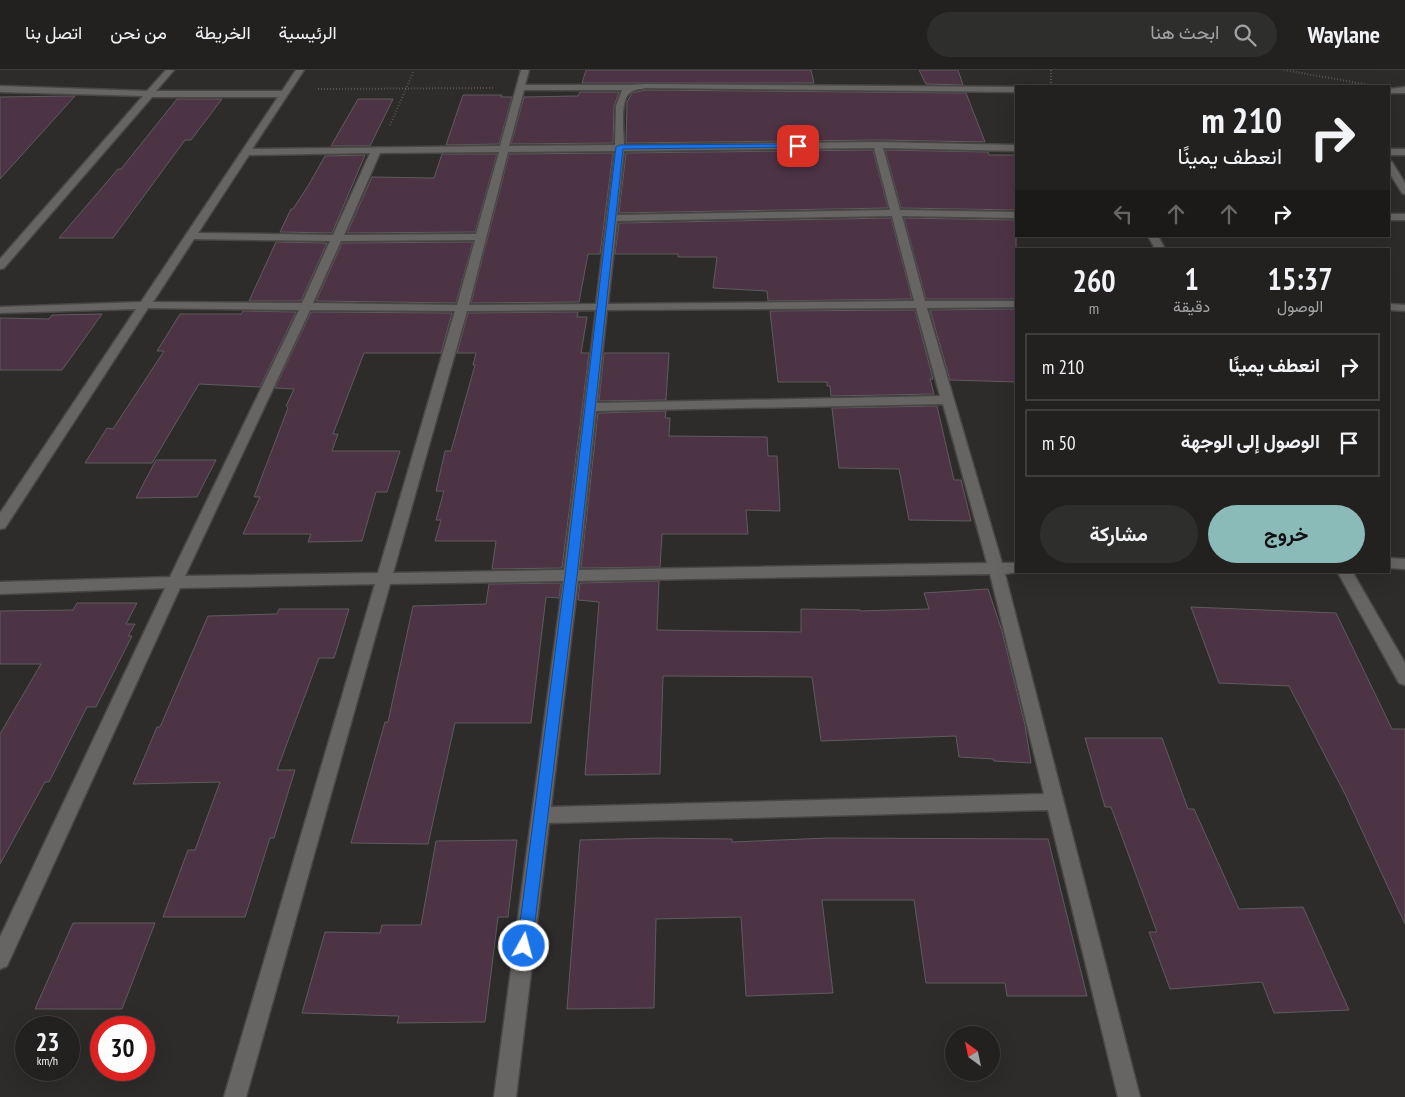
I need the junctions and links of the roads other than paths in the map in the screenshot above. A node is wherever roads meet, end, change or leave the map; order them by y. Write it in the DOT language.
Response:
graph roads {
  1 [pos="170,70"];
  2 [pos="300,70"];
  3 [pos="525,70"];
  4 [pos="521,88"];
  5 [pos="630,88"];
  6 [pos="0,89"];
  7 [pos="1015,89"];
  8 [pos="1405,90"];
  9 [pos="286,91"];
  10 [pos="1390,91"];
  11 [pos="149,94"];
  12 [pos="878,145"];
  13 [pos="620,147"];
  14 [pos="1015,148"];
  15 [pos="505,150"];
  16 [pos="1390,150"];
  17 [pos="377,151"];
  18 [pos="246,152"];
  19 [pos="1405,152"];
  20 [pos="1390,166"];
  21 [pos="1405,191"];
  22 [pos="896,213"];
  23 [pos="1015,215"];
  24 [pos="1390,217"];
  25 [pos="1405,217"];
  26 [pos="611,218"];
  27 [pos="192,236"];
  28 [pos="482,237"];
  29 [pos="337,238"];
  30 [pos="0,266"];
  31 [pos="920,304"];
  32 [pos="1015,304"];
  33 [pos="146,305"];
  34 [pos="306,307"];
  35 [pos="600,307"];
  36 [pos="1390,307"];
  37 [pos="462,308"];
  38 [pos="1405,308"];
  39 [pos="0,310"];
  40 [pos="948,400"];
  41 [pos="590,407"];
  42 [pos="0,524"];
  43 [pos="1390,563"];
  44 [pos="1405,564"];
  45 [pos="996,568"];
  46 [pos="1015,568"];
  47 [pos="1345,573"];
  48 [pos="571,576"];
  49 [pos="385,578"];
  50 [pos="175,582"];
  51 [pos="0,588"];
  52 [pos="1405,678"];
  53 [pos="1055,802"];
  54 [pos="541,815"];
  55 [pos="0,959"];
  56 [pos="235,1097"];
  57 [pos="505,1097"];
  58 [pos="1129,1097"];
  1 -- 11 [label="street"];
  2 -- 9 [label="street"];
  3 -- 4 [label="street"];
  4 -- 5 [label="street"];
  4 -- 15 [label="street"];
  5 -- 7 [label="street"];
  5 -- 13 [label="street"];
  6 -- 11 [label="street"];
  8 -- 10 [label="street"];
  9 -- 11 [label="street"];
  9 -- 18 [label="street"];
  11 -- 30 [label="street"];
  12 -- 13 [label="street"];
  12 -- 14 [label="street"];
  12 -- 22 [label="street"];
  13 -- 15 [label="street"];
  13 -- 26 [label="street"];
  15 -- 17 [label="street"];
  15 -- 28 [label="street"];
  16 -- 19 [label="street"];
  17 -- 18 [label="street"];
  17 -- 29 [label="street"];
  18 -- 27 [label="street"];
  20 -- 21 [label="street"];
  22 -- 23 [label="street"];
  22 -- 26 [label="street"];
  22 -- 31 [label="street"];
  24 -- 25 [label="street"];
  26 -- 35 [label="street"];
  27 -- 29 [label="street"];
  27 -- 33 [label="street"];
  28 -- 29 [label="street"];
  28 -- 37 [label="street"];
  29 -- 34 [label="street"];
  31 -- 32 [label="street"];
  31 -- 35 [label="street"];
  31 -- 40 [label="street"];
  33 -- 34 [label="street"];
  33 -- 39 [label="street"];
  33 -- 42 [label="street"];
  34 -- 37 [label="street"];
  34 -- 50 [label="street"];
  35 -- 37 [label="street"];
  35 -- 41 [label="street"];
  36 -- 38 [label="street"];
  37 -- 49 [label="street"];
  40 -- 41 [label="street"];
  40 -- 45 [label="street"];
  41 -- 48 [label="street"];
  43 -- 44 [label="street"];
  45 -- 46 [label="street"];
  45 -- 48 [label="street"];
  45 -- 53 [label="street"];
  47 -- 52 [label="street"];
  48 -- 49 [label="street"];
  48 -- 54 [label="street"];
  49 -- 50 [label="street"];
  49 -- 56 [label="street"];
  50 -- 51 [label="street"];
  50 -- 55 [label="street"];
  53 -- 54 [label="street"];
  53 -- 58 [label="street"];
  54 -- 57 [label="street"];
}
